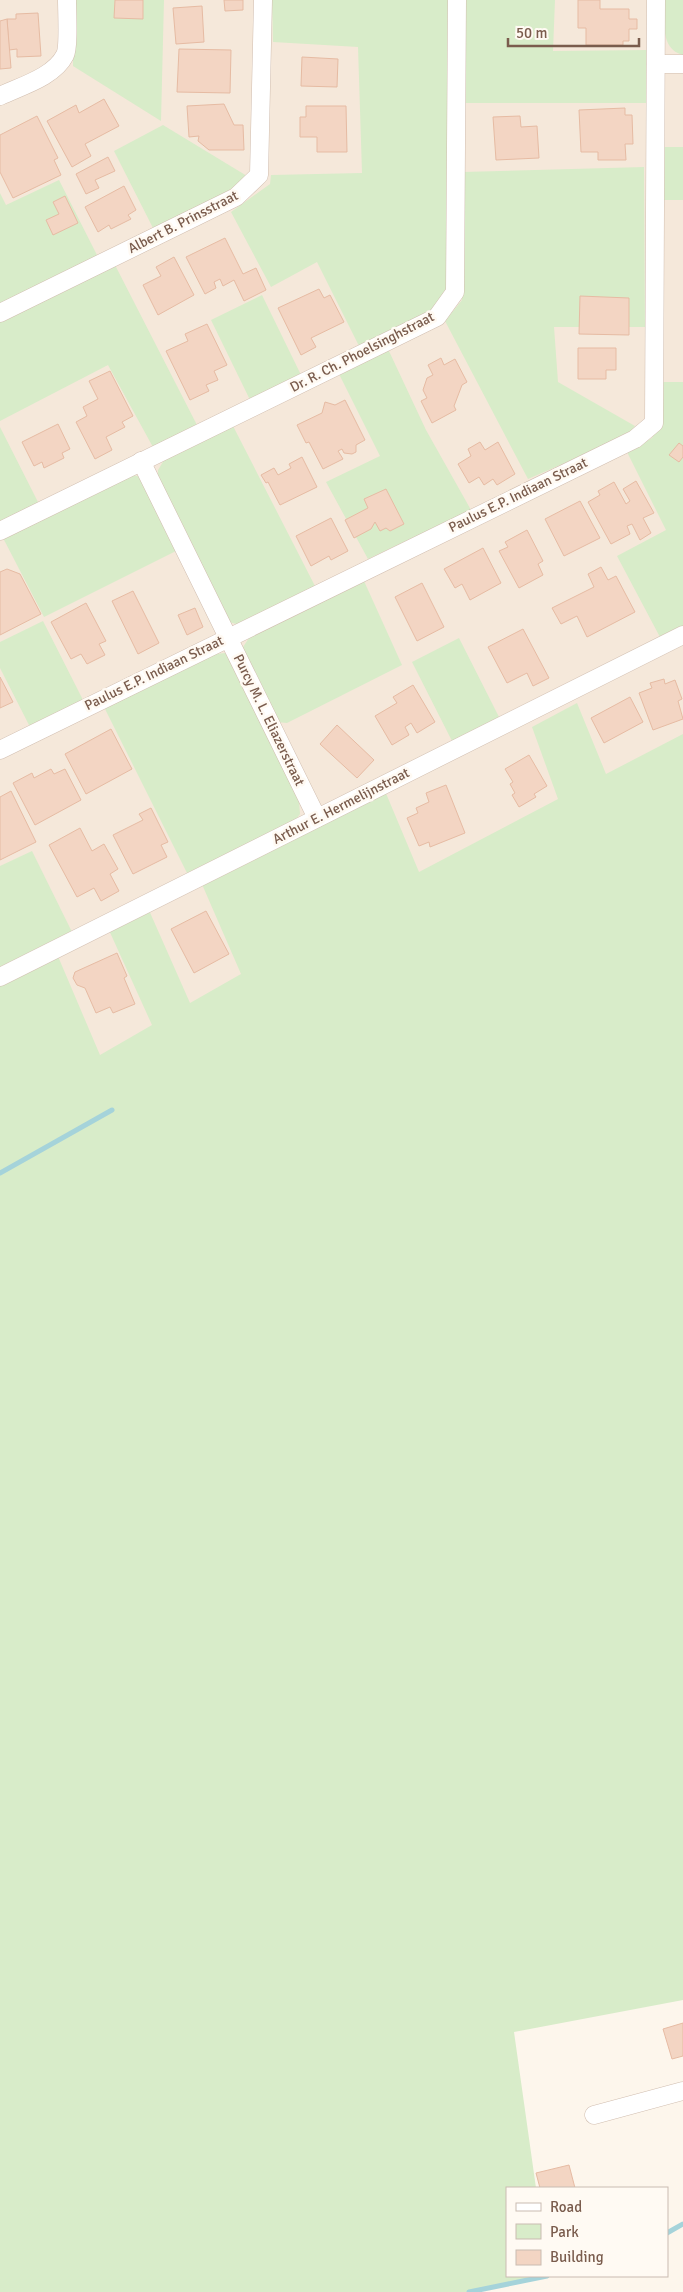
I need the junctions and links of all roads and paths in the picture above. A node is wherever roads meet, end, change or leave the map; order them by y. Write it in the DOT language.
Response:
graph roads {
  1 [pos="67,0"];
  2 [pos="263,0"];
  3 [pos="457,0"];
  4 [pos="656,0"];
  5 [pos="656,64"];
  6 [pos="683,64"];
  7 [pos="0,96"];
  8 [pos="0,314"];
  9 [pos="141,461"];
  10 [pos="0,531"];
  11 [pos="683,635"];
  12 [pos="228,637"];
  13 [pos="0,750"];
  14 [pos="317,818"];
  15 [pos="0,977"];
  16 [pos="683,2091"];
  17 [pos="594,2115"];
  1 -- 7 [label="street"];
  2 -- 8 [label="street, Albert B. Prinsstraat"];
  3 -- 9 [label="street, Dr. R. Ch. Phoelsinghstraat"];
  4 -- 5 [label="street, Paulus E.P. Indiaan Straat"];
  5 -- 6 [label="street"];
  5 -- 12 [label="street, Paulus E.P. Indiaan Straat"];
  9 -- 10 [label="street, Dr. R. Ch. Phoelsinghstraat"];
  9 -- 12 [label="street, Purcy M. L. Eliazerstraat"];
  11 -- 14 [label="street, Arthur E. Hermelijnstraat"];
  12 -- 13 [label="street, Paulus E.P. Indiaan Straat"];
  12 -- 14 [label="street, Purcy M. L. Eliazerstraat"];
  14 -- 15 [label="street, Arthur E. Hermelijnstraat"];
  16 -- 17 [label="street"];
}
